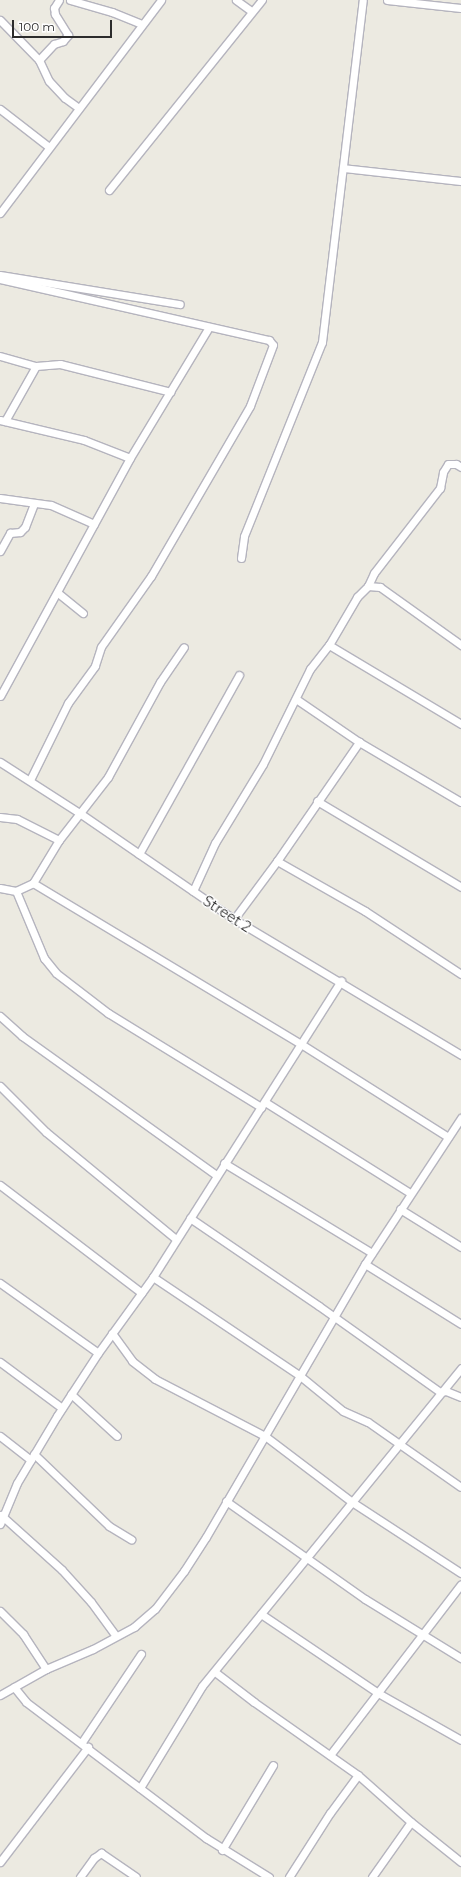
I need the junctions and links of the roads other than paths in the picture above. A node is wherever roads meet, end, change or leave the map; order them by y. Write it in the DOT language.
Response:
graph roads {
  1 [pos="59,0"];
  2 [pos="70,0"];
  3 [pos="161,0"];
  4 [pos="236,0"];
  5 [pos="262,0"];
  6 [pos="364,0"];
  7 [pos="387,0"];
  8 [pos="461,8"];
  9 [pos="251,11"];
  10 [pos="0,20"];
  11 [pos="142,24"];
  12 [pos="39,60"];
  13 [pos="79,108"];
  14 [pos="0,109"];
  15 [pos="49,147"];
  16 [pos="343,168"];
  17 [pos="461,181"];
  18 [pos="109,190"];
  19 [pos="0,213"];
  20 [pos="0,275"];
  21 [pos="0,279"];
  22 [pos="180,304"];
  23 [pos="209,327"];
  24 [pos="0,356"];
  25 [pos="36,366"];
  26 [pos="171,392"];
  27 [pos="3,420"];
  28 [pos="130,458"];
  29 [pos="461,467"];
  30 [pos="0,498"];
  31 [pos="34,504"];
  32 [pos="94,524"];
  33 [pos="0,551"];
  34 [pos="241,558"];
  35 [pos="368,586"];
  36 [pos="58,593"];
  37 [pos="83,612"];
  38 [pos="329,645"];
  39 [pos="461,645"];
  40 [pos="184,647"];
  41 [pos="239,675"];
  42 [pos="0,696"];
  43 [pos="296,699"];
  44 [pos="461,724"];
  45 [pos="359,742"];
  46 [pos="0,762"];
  47 [pos="30,780"];
  48 [pos="317,801"];
  49 [pos="461,802"];
  50 [pos="81,814"];
  51 [pos="0,817"];
  52 [pos="59,840"];
  53 [pos="139,854"];
  54 [pos="277,861"];
  55 [pos="33,883"];
  56 [pos="461,887"];
  57 [pos="0,888"];
  58 [pos="16,891"];
  59 [pos="193,891"];
  60 [pos="234,919"];
  61 [pos="461,974"];
  62 [pos="341,981"];
  63 [pos="0,1016"];
  64 [pos="301,1044"];
  65 [pos="461,1055"];
  66 [pos="0,1086"];
  67 [pos="263,1104"];
  68 [pos="461,1118"];
  69 [pos="448,1137"];
  70 [pos="224,1163"];
  71 [pos="216,1175"];
  72 [pos="0,1185"];
  73 [pos="410,1193"];
  74 [pos="400,1209"];
  75 [pos="190,1218"];
  76 [pos="176,1239"];
  77 [pos="461,1247"];
  78 [pos="372,1253"];
  79 [pos="365,1264"];
  80 [pos="153,1277"];
  81 [pos="0,1283"];
  82 [pos="142,1293"];
  83 [pos="334,1316"];
  84 [pos="461,1324"];
  85 [pos="112,1333"];
  86 [pos="98,1353"];
  87 [pos="0,1362"];
  88 [pos="461,1368"];
  89 [pos="300,1375"];
  90 [pos="440,1392"];
  91 [pos="72,1394"];
  92 [pos="461,1397"];
  93 [pos="62,1408"];
  94 [pos="0,1436"];
  95 [pos="117,1436"];
  96 [pos="265,1436"];
  97 [pos="398,1445"];
  98 [pos="32,1457"];
  99 [pos="461,1488"];
  100 [pos="226,1501"];
  101 [pos="352,1502"];
  102 [pos="1,1519"];
  103 [pos="131,1539"];
  104 [pos="307,1560"];
  105 [pos="461,1573"];
  106 [pos="461,1584"];
  107 [pos="0,1611"];
  108 [pos="261,1614"];
  109 [pos="116,1636"];
  110 [pos="422,1636"];
  111 [pos="141,1654"];
  112 [pos="461,1658"];
  113 [pos="46,1669"];
  114 [pos="215,1672"];
  115 [pos="14,1687"];
  116 [pos="378,1692"];
  117 [pos="0,1695"];
  118 [pos="461,1740"];
  119 [pos="82,1742"];
  120 [pos="88,1747"];
  121 [pos="330,1755"];
  122 [pos="273,1765"];
  123 [pos="358,1775"];
  124 [pos="140,1788"];
  125 [pos="411,1822"];
  126 [pos="222,1850"];
  127 [pos="0,1862"];
  128 [pos="461,1862"];
  129 [pos="80,1877"];
  130 [pos="136,1877"];
  131 [pos="269,1877"];
  132 [pos="289,1877"];
  133 [pos="372,1877"];
  1 -- 12 [label="street"];
  2 -- 11 [label="street"];
  3 -- 11 [label="street"];
  4 -- 9 [label="street"];
  5 -- 9 [label="street"];
  6 -- 16 [label="street"];
  7 -- 8 [label="street"];
  9 -- 18 [label="street"];
  10 -- 12 [label="street"];
  11 -- 13 [label="street"];
  12 -- 13 [label="street"];
  13 -- 15 [label="street"];
  14 -- 15 [label="street"];
  15 -- 19 [label="street"];
  16 -- 17 [label="street"];
  16 -- 34 [label="street"];
  20 -- 22 [label="street"];
  21 -- 23 [label="street"];
  23 -- 26 [label="street"];
  23 -- 47 [label="street"];
  24 -- 25 [label="street"];
  25 -- 26 [label="street"];
  25 -- 27 [label="street"];
  26 -- 28 [label="street"];
  27 -- 28 [label="street"];
  28 -- 32 [label="street"];
  29 -- 35 [label="street"];
  30 -- 31 [label="street"];
  31 -- 32 [label="street"];
  31 -- 33 [label="street"];
  32 -- 36 [label="street"];
  35 -- 38 [label="street"];
  35 -- 39 [label="street"];
  36 -- 37 [label="street"];
  36 -- 42 [label="street"];
  38 -- 43 [label="street"];
  38 -- 44 [label="street"];
  40 -- 50 [label="street"];
  41 -- 53 [label="street"];
  43 -- 45 [label="street"];
  43 -- 59 [label="street"];
  45 -- 48 [label="street"];
  45 -- 49 [label="street"];
  46 -- 47 [label="street, Street 2"];
  47 -- 50 [label="street, Street 2"];
  48 -- 54 [label="street"];
  48 -- 56 [label="street"];
  50 -- 52 [label="street"];
  50 -- 53 [label="street, Street 2"];
  51 -- 52 [label="street"];
  52 -- 55 [label="street"];
  53 -- 59 [label="street, Street 2"];
  54 -- 60 [label="street"];
  54 -- 61 [label="street"];
  55 -- 58 [label="street"];
  55 -- 64 [label="street"];
  57 -- 58 [label="street"];
  58 -- 67 [label="street"];
  59 -- 60 [label="street, Street 2"];
  60 -- 62 [label="street, Street 2"];
  62 -- 64 [label="street"];
  62 -- 65 [label="street, Street 2"];
  63 -- 71 [label="street"];
  64 -- 67 [label="street"];
  64 -- 69 [label="street"];
  66 -- 76 [label="street"];
  67 -- 70 [label="street"];
  67 -- 73 [label="street"];
  68 -- 69 [label="street"];
  69 -- 73 [label="street"];
  70 -- 71 [label="street"];
  70 -- 78 [label="street"];
  71 -- 75 [label="street"];
  72 -- 82 [label="street"];
  73 -- 74 [label="street"];
  74 -- 77 [label="street"];
  74 -- 78 [label="street"];
  75 -- 76 [label="street"];
  75 -- 83 [label="street"];
  76 -- 80 [label="street"];
  78 -- 79 [label="street"];
  79 -- 83 [label="street"];
  79 -- 84 [label="street"];
  80 -- 82 [label="street"];
  80 -- 89 [label="street"];
  81 -- 86 [label="street"];
  82 -- 85 [label="street"];
  83 -- 89 [label="street"];
  83 -- 90 [label="street"];
  85 -- 86 [label="street"];
  85 -- 96 [label="street"];
  86 -- 91 [label="street"];
  87 -- 93 [label="street"];
  88 -- 90 [label="street"];
  89 -- 96 [label="street"];
  89 -- 97 [label="street"];
  90 -- 92 [label="street"];
  90 -- 97 [label="street"];
  91 -- 93 [label="street"];
  91 -- 95 [label="street"];
  93 -- 98 [label="street"];
  94 -- 98 [label="street"];
  96 -- 100 [label="street"];
  96 -- 101 [label="street"];
  97 -- 99 [label="street"];
  97 -- 101 [label="street"];
  98 -- 102 [label="street"];
  98 -- 103 [label="street"];
  100 -- 104 [label="street"];
  100 -- 109 [label="street"];
  101 -- 104 [label="street"];
  101 -- 105 [label="street"];
  102 -- 109 [label="street"];
  104 -- 108 [label="street"];
  104 -- 110 [label="street"];
  106 -- 110 [label="street"];
  107 -- 113 [label="street"];
  108 -- 114 [label="street"];
  108 -- 116 [label="street"];
  109 -- 113 [label="street"];
  110 -- 112 [label="street"];
  110 -- 116 [label="street"];
  111 -- 119 [label="street"];
  113 -- 115 [label="street"];
  114 -- 121 [label="street"];
  114 -- 124 [label="street"];
  115 -- 117 [label="street"];
  115 -- 119 [label="street"];
  116 -- 118 [label="street"];
  116 -- 121 [label="street"];
  119 -- 120 [label="street"];
  120 -- 124 [label="street"];
  120 -- 127 [label="street"];
  121 -- 123 [label="street"];
  122 -- 126 [label="street"];
  123 -- 125 [label="street"];
  123 -- 132 [label="street"];
  124 -- 126 [label="street"];
  125 -- 128 [label="street"];
  125 -- 133 [label="street"];
  126 -- 131 [label="street"];
  129 -- 130 [label="street"];
}
